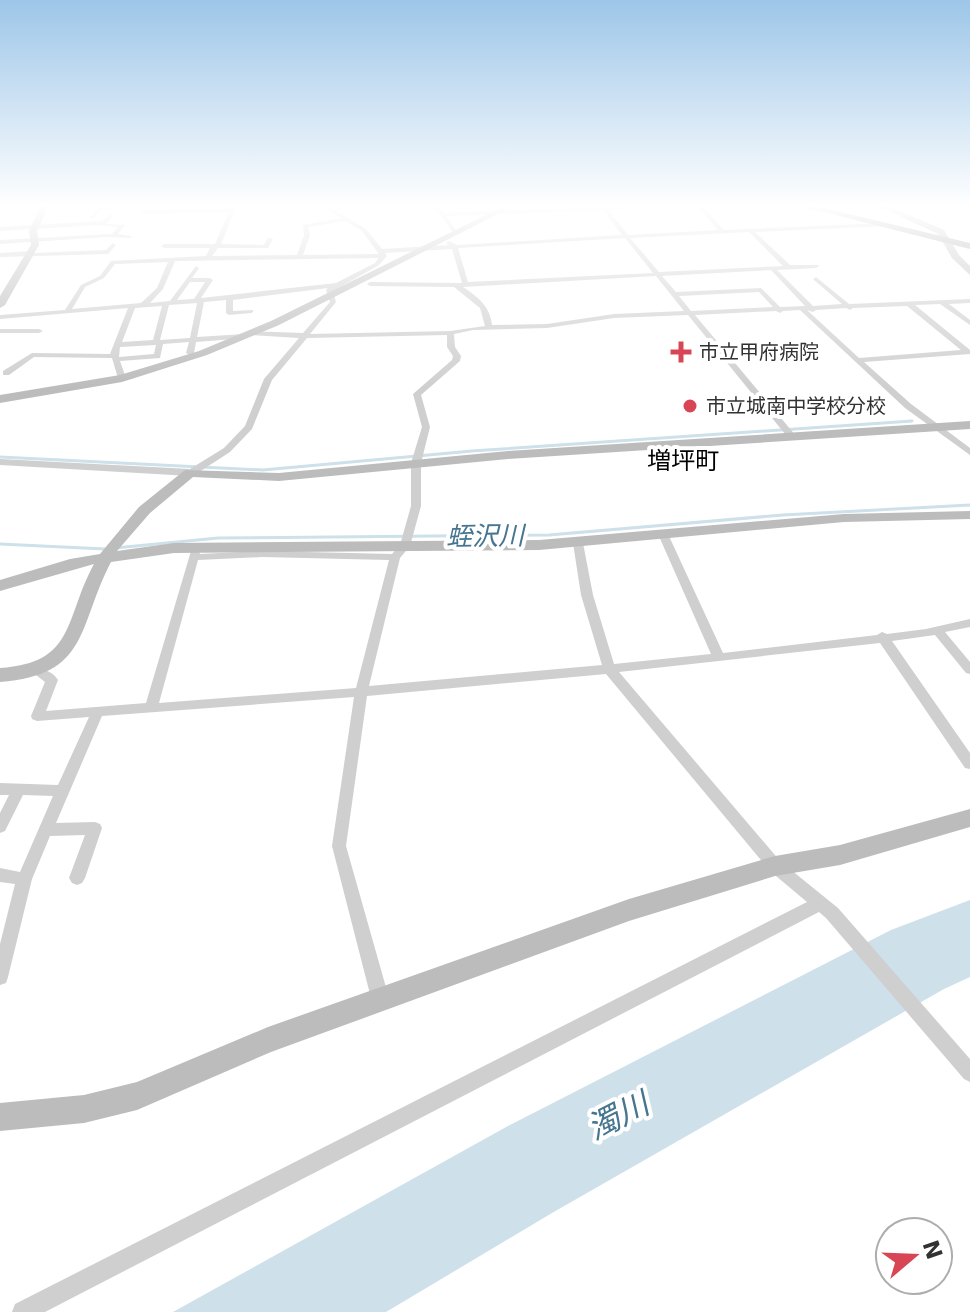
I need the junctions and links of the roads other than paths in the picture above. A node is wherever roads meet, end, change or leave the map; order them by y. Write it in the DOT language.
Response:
graph roads {
  1 [pos="23,266"];
  2 [pos="110,266"];
  3 [pos="169,266"];
  4 [pos="373,266"];
  5 [pos="383,266"];
  6 [pos="460,266"];
  7 [pos="652,266"];
  8 [pos="813,266"];
  9 [pos="196,268"];
  10 [pos="789,268"];
  11 [pos="774,270"];
  12 [pos="658,274"];
  13 [pos="816,279"];
  14 [pos="188,280"];
  15 [pos="370,284"];
  16 [pos="411,285"];
  17 [pos="456,285"];
  18 [pos="466,285"];
  19 [pos="332,290"];
  20 [pos="675,294"];
  21 [pos="817,294"];
  22 [pos="834,294"];
  23 [pos="230,298"];
  24 [pos="407,298"];
  25 [pos="198,301"];
  26 [pos="970,301"];
  27 [pos="169,303"];
  28 [pos="943,303"];
  29 [pos="0,305"];
  30 [pos="143,305"];
  31 [pos="910,305"];
  32 [pos="132,308"];
  33 [pos="850,308"];
  34 [pos="808,310"];
  35 [pos="251,311"];
  36 [pos="780,311"];
  37 [pos="67,312"];
  38 [pos="693,315"];
  39 [pos="0,317"];
  40 [pos="970,326"];
  41 [pos="489,328"];
  42 [pos="941,330"];
  43 [pos="0,331"];
  44 [pos="39,331"];
  45 [pos="450,333"];
  46 [pos="248,335"];
  47 [pos="306,335"];
  48 [pos="191,339"];
  49 [pos="158,342"];
  50 [pos="118,345"];
  51 [pos="969,352"];
  52 [pos="190,353"];
  53 [pos="115,358"];
  54 [pos="857,360"];
  55 [pos="6,373"];
  56 [pos="122,378"];
  57 [pos="0,399"];
  58 [pos="970,425"];
  59 [pos="935,426"];
  60 [pos="790,434"];
  61 [pos="970,452"];
  62 [pos="418,459"];
  63 [pos="0,462"];
  64 [pos="192,472"];
  65 [pos="970,515"];
  66 [pos="663,534"];
  67 [pos="578,543"];
  68 [pos="404,545"];
  69 [pos="110,551"];
  70 [pos="195,553"];
  71 [pos="0,586"];
  72 [pos="969,624"];
  73 [pos="937,630"];
  74 [pos="882,636"];
  75 [pos="719,658"];
  76 [pos="609,669"];
  77 [pos="970,670"];
  78 [pos="38,672"];
  79 [pos="2,678"];
  80 [pos="361,692"];
  81 [pos="151,708"];
  82 [pos="98,711"];
  83 [pos="970,764"];
  84 [pos="0,789"];
  85 [pos="19,790"];
  86 [pos="63,791"];
  87 [pos="970,818"];
  88 [pos="0,827"];
  89 [pos="46,830"];
  90 [pos="775,866"];
  91 [pos="0,875"];
  92 [pos="77,878"];
  93 [pos="24,879"];
  94 [pos="825,908"];
  95 [pos="0,977"];
  96 [pos="380,998"];
  97 [pos="964,1065"];
  98 [pos="0,1117"];
  99 [pos="23,1312"];
  1 -- 29 [label="street"];
  2 -- 37 [label="street"];
  3 -- 30 [label="street"];
  4 -- 19 [label="street"];
  5 -- 19 [label="street"];
  6 -- 18 [label="street"];
  7 -- 12 [label="street"];
  8 -- 10 [label="street"];
  9 -- 14 [label="street"];
  10 -- 11 [label="street"];
  11 -- 12 [label="street"];
  11 -- 34 [label="street"];
  12 -- 18 [label="street"];
  12 -- 20 [label="street"];
  13 -- 22 [label="street"];
  14 -- 25 [label="street"];
  14 -- 27 [label="street"];
  15 -- 16 [label="street"];
  16 -- 17 [label="street"];
  16 -- 24 [label="street"];
  17 -- 18 [label="street"];
  17 -- 41 [label="street"];
  19 -- 23 [label="street"];
  19 -- 46 [label="street"];
  19 -- 47 [label="street"];
  20 -- 36 [label="street"];
  20 -- 38 [label="street"];
  21 -- 22 [label="street"];
  22 -- 33 [label="street"];
  23 -- 25 [label="street"];
  23 -- 35 [label="street"];
  25 -- 27 [label="street"];
  25 -- 48 [label="street"];
  26 -- 28 [label="street"];
  27 -- 30 [label="street"];
  27 -- 49 [label="street"];
  28 -- 31 [label="street"];
  28 -- 40 [label="street"];
  30 -- 32 [label="street"];
  31 -- 33 [label="street"];
  31 -- 42 [label="street"];
  32 -- 37 [label="street"];
  32 -- 50 [label="street"];
  33 -- 34 [label="street"];
  34 -- 36 [label="street"];
  34 -- 54 [label="street"];
  36 -- 38 [label="street"];
  37 -- 39 [label="street"];
  38 -- 41 [label="street"];
  38 -- 60 [label="street"];
  40 -- 42 [label="street"];
  41 -- 45 [label="street"];
  42 -- 51 [label="street"];
  43 -- 44 [label="street"];
  45 -- 47 [label="street"];
  45 -- 62 [label="street"];
  46 -- 47 [label="street"];
  46 -- 48 [label="street"];
  46 -- 56 [label="street"];
  47 -- 64 [label="street"];
  48 -- 49 [label="street"];
  48 -- 52 [label="street"];
  49 -- 50 [label="street"];
  49 -- 53 [label="street"];
  50 -- 53 [label="street"];
  51 -- 54 [label="street"];
  53 -- 55 [label="street"];
  53 -- 56 [label="street"];
  54 -- 59 [label="street"];
  56 -- 57 [label="street"];
  58 -- 59 [label="street"];
  59 -- 60 [label="street"];
  59 -- 61 [label="street"];
  60 -- 62 [label="street"];
  62 -- 64 [label="street"];
  62 -- 68 [label="street"];
  63 -- 64 [label="street"];
  64 -- 69 [label="street"];
  65 -- 66 [label="street"];
  66 -- 67 [label="street"];
  66 -- 75 [label="street"];
  67 -- 68 [label="street"];
  67 -- 76 [label="street"];
  68 -- 70 [label="street"];
  68 -- 80 [label="street"];
  69 -- 70 [label="street"];
  69 -- 71 [label="street"];
  69 -- 78 [label="street"];
  70 -- 81 [label="street"];
  72 -- 73 [label="street"];
  73 -- 74 [label="street"];
  73 -- 77 [label="street"];
  74 -- 75 [label="street"];
  74 -- 83 [label="street"];
  75 -- 76 [label="street"];
  76 -- 80 [label="street"];
  76 -- 90 [label="street"];
  78 -- 79 [label="street"];
  78 -- 82 [label="street"];
  80 -- 81 [label="street"];
  80 -- 96 [label="street"];
  81 -- 82 [label="street"];
  82 -- 86 [label="street"];
  84 -- 85 [label="street"];
  85 -- 86 [label="street"];
  85 -- 88 [label="street"];
  86 -- 89 [label="street"];
  87 -- 90 [label="street"];
  89 -- 92 [label="street"];
  89 -- 93 [label="street"];
  90 -- 94 [label="street"];
  90 -- 96 [label="street"];
  91 -- 93 [label="street"];
  93 -- 95 [label="street"];
  94 -- 97 [label="street"];
  94 -- 99 [label="street"];
  96 -- 98 [label="street"];
}
